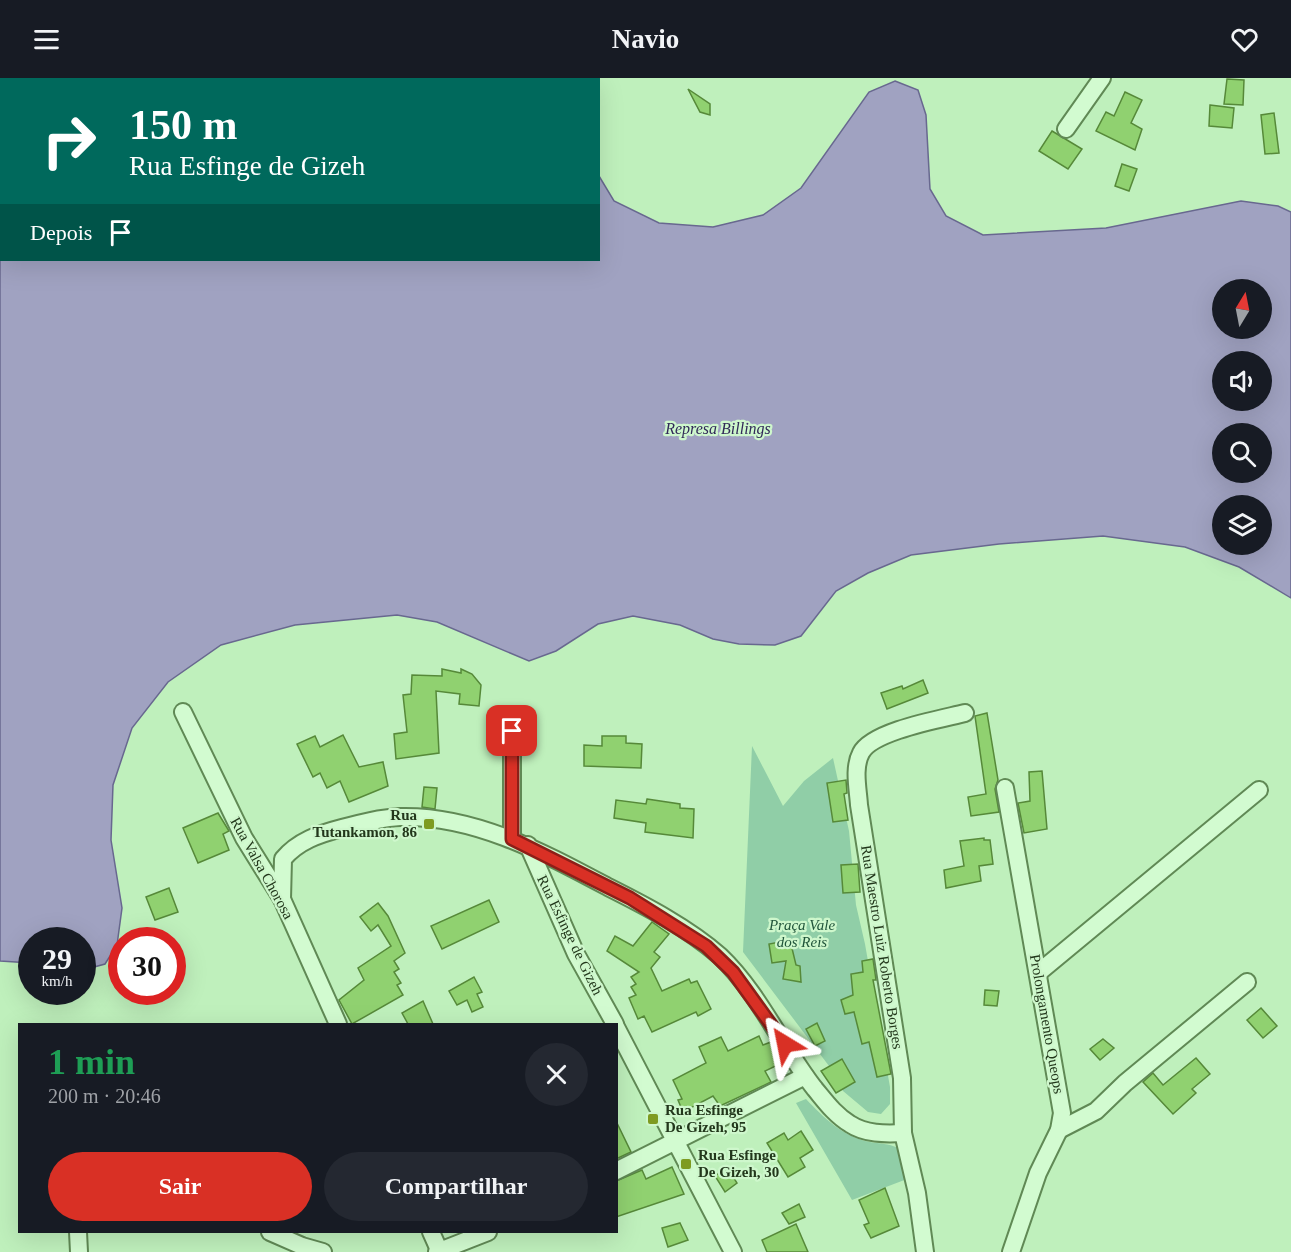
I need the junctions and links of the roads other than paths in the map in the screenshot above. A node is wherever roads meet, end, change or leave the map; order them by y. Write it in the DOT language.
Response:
graph roads {
  1 [pos="1102,78"];
  2 [pos="1066,129"];
  3 [pos="183,712"];
  4 [pos="964,712"];
  5 [pos="512,731"];
  6 [pos="1005,788"];
  7 [pos="1259,790"];
  8 [pos="520,842"];
  9 [pos="282,899"];
  10 [pos="1038,974"];
  11 [pos="1247,982"];
  12 [pos="338,1023"];
  13 [pos="614,1023"];
  14 [pos="618,1030"];
  15 [pos="805,1076"];
  16 [pos="1059,1130"];
  17 [pos="903,1133"];
  18 [pos="675,1142"];
  19 [pos="618,1170"];
  20 [pos="78,1233"];
  21 [pos="272,1233"];
  22 [pos="431,1233"];
  23 [pos="486,1233"];
  24 [pos="79,1252"];
  25 [pos="323,1252"];
  26 [pos="439,1252"];
  27 [pos="733,1252"];
  28 [pos="925,1252"];
  29 [pos="1011,1252"];
  1 -- 2 [label="street"];
  3 -- 9 [label="street, Rua Valsa Chorosa"];
  4 -- 17 [label="street, Rua Maestro Luiz Roberto Borges"];
  5 -- 8 [label="street, Rua Esfinge de Gizeh"];
  6 -- 10 [label="street, Prolongamento Queops"];
  7 -- 10 [label="street"];
  8 -- 9 [label="street"];
  8 -- 13 [label="street, Rua Esfinge de Gizeh"];
  8 -- 15 [label="street"];
  9 -- 12 [label="street, Rua Valsa Chorosa"];
  10 -- 16 [label="street, Prolongamento Queops"];
  11 -- 16 [label="street"];
  14 -- 18 [label="street, Rua Esfinge de Gizeh"];
  15 -- 17 [label="street"];
  15 -- 18 [label="street"];
  16 -- 29 [label="street, Prolongamento Queops"];
  17 -- 28 [label="street, Rua Maestro Luiz Roberto Borges"];
  18 -- 19 [label="street"];
  18 -- 27 [label="street, Rua Esfinge de Gizeh"];
  20 -- 24 [label="street"];
  21 -- 25 [label="street"];
  22 -- 26 [label="street"];
  23 -- 26 [label="street"];
}
